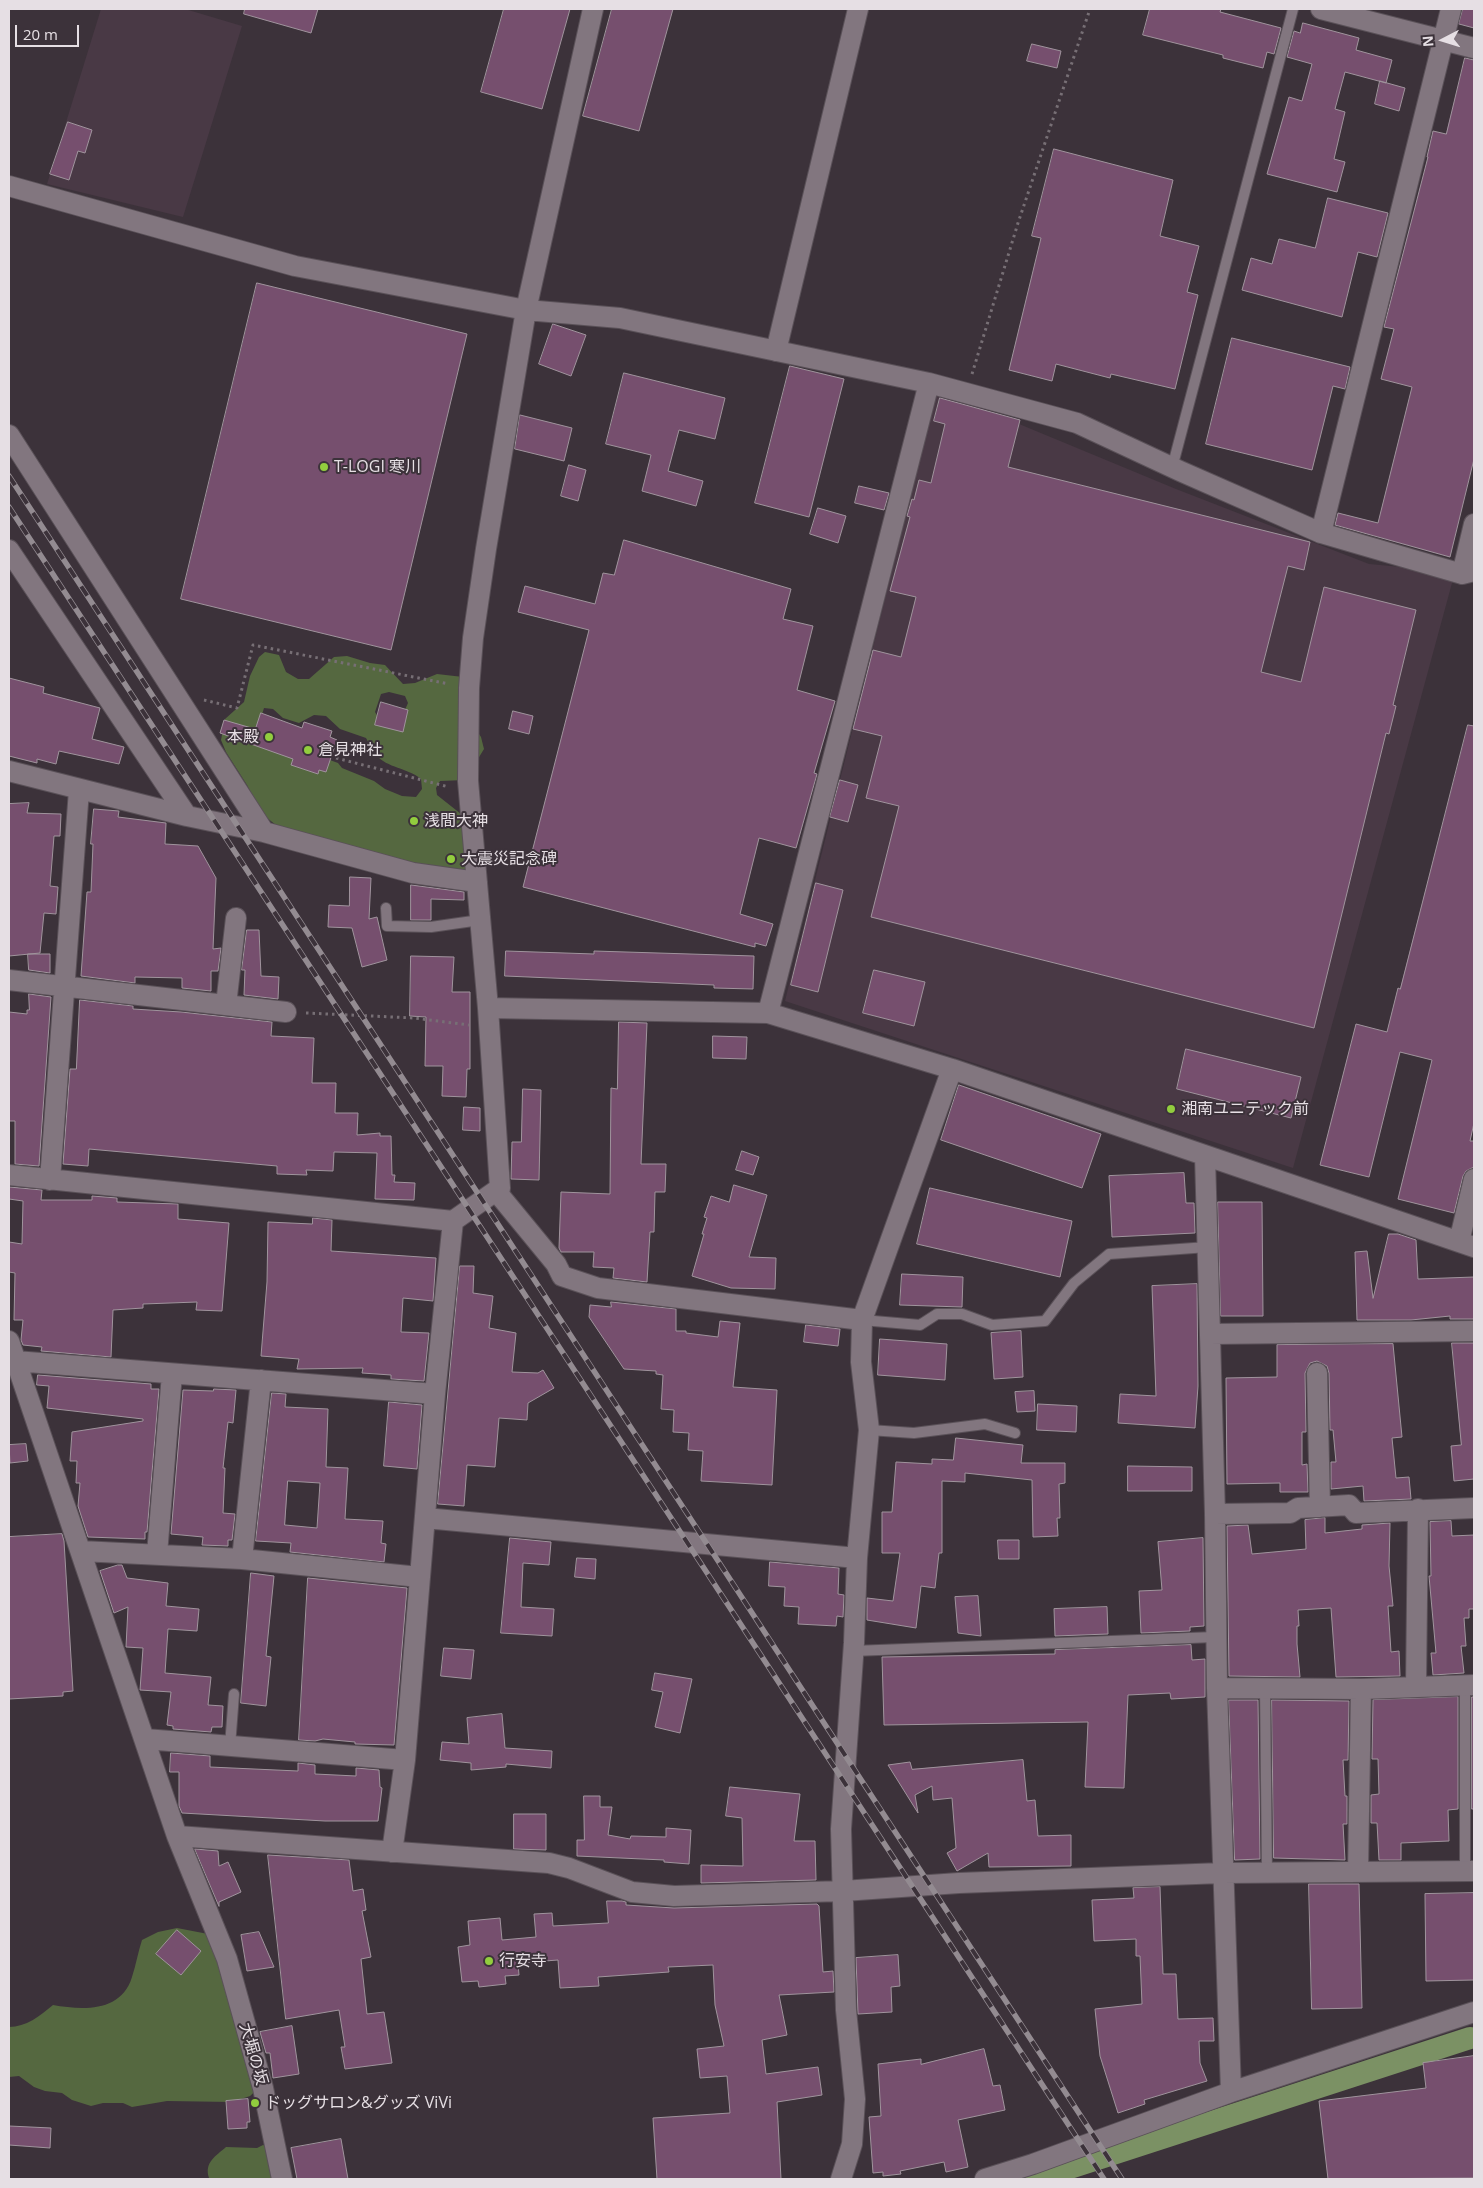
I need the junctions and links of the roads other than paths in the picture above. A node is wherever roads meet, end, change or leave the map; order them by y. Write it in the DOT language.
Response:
graph roads {
  1 [pos="593,9"];
  2 [pos="858,9"];
  3 [pos="1292,9"];
  4 [pos="1320,9"];
  5 [pos="1451,9"];
  6 [pos="1443,40"];
  7 [pos="1474,48"];
  8 [pos="9,186"];
  9 [pos="526,310"];
  10 [pos="776,351"];
  11 [pos="930,383"];
  12 [pos="9,435"];
  13 [pos="1172,468"];
  14 [pos="1474,524"];
  15 [pos="1322,534"];
  16 [pos="9,550"];
  17 [pos="1468,573"];
  18 [pos="9,771"];
  19 [pos="79,790"];
  20 [pos="187,816"];
  21 [pos="264,832"];
  22 [pos="477,882"];
  23 [pos="386,908"];
  24 [pos="236,918"];
  25 [pos="480,920"];
  26 [pos="9,980"];
  27 [pos="65,986"];
  28 [pos="226,1005"];
  29 [pos="488,1008"];
  30 [pos="286,1012"];
  31 [pos="768,1013"];
  32 [pos="952,1069"];
  33 [pos="1205,1156"];
  34 [pos="9,1175"];
  35 [pos="1474,1179"];
  36 [pos="50,1180"];
  37 [pos="496,1191"];
  38 [pos="453,1221"];
  39 [pos="1466,1244"];
  40 [pos="1208,1247"];
  41 [pos="862,1320"];
  42 [pos="1474,1331"];
  43 [pos="1210,1334"];
  44 [pos="9,1341"];
  45 [pos="15,1361"];
  46 [pos="1317,1373"];
  47 [pos="172,1374"];
  48 [pos="261,1380"];
  49 [pos="435,1394"];
  50 [pos="869,1430"];
  51 [pos="1015,1433"];
  52 [pos="1320,1506"];
  53 [pos="1474,1508"];
  54 [pos="1418,1509"];
  55 [pos="1215,1514"];
  56 [pos="425,1518"];
  57 [pos="81,1551"];
  58 [pos="157,1554"];
  59 [pos="858,1558"];
  60 [pos="242,1559"];
  61 [pos="419,1577"];
  62 [pos="1215,1636"];
  63 [pos="854,1651"];
  64 [pos="1470,1685"];
  65 [pos="1416,1687"];
  66 [pos="1217,1688"];
  67 [pos="1265,1688"];
  68 [pos="1361,1689"];
  69 [pos="234,1694"];
  70 [pos="145,1739"];
  71 [pos="230,1746"];
  72 [pos="405,1760"];
  73 [pos="177,1836"];
  74 [pos="392,1852"];
  75 [pos="1469,1871"];
  76 [pos="1268,1872"];
  77 [pos="1358,1872"];
  78 [pos="1222,1873"];
  79 [pos="843,1891"];
  80 [pos="1474,2012"];
  81 [pos="1231,2092"];
  82 [pos="282,2179"];
  83 [pos="842,2179"];
  84 [pos="985,2179"];
  1 -- 9 [label="street"];
  2 -- 10 [label="street"];
  3 -- 13 [label="lane"];
  4 -- 6 [label="street"];
  5 -- 6 [label="street"];
  6 -- 7 [label="street"];
  6 -- 15 [label="street"];
  8 -- 9 [label="street"];
  9 -- 10 [label="street"];
  9 -- 22 [label="street"];
  10 -- 11 [label="street"];
  11 -- 13 [label="street"];
  11 -- 31 [label="street"];
  12 -- 21 [label="street"];
  13 -- 15 [label="street"];
  14 -- 17 [label="street"];
  15 -- 17 [label="street"];
  16 -- 20 [label="street"];
  18 -- 19 [label="street"];
  19 -- 20 [label="street"];
  19 -- 27 [label="street"];
  20 -- 21 [label="street"];
  21 -- 22 [label="street"];
  22 -- 25 [label="street"];
  23 -- 25 [label="lane"];
  24 -- 28 [label="street"];
  25 -- 29 [label="street"];
  26 -- 27 [label="street"];
  27 -- 28 [label="street"];
  27 -- 36 [label="street"];
  28 -- 30 [label="street"];
  29 -- 31 [label="street"];
  29 -- 37 [label="street"];
  31 -- 32 [label="street"];
  32 -- 33 [label="street"];
  32 -- 41 [label="street"];
  33 -- 39 [label="street"];
  33 -- 40 [label="street"];
  34 -- 36 [label="street"];
  35 -- 39 [label="street"];
  36 -- 38 [label="street"];
  37 -- 38 [label="street"];
  37 -- 41 [label="street"];
  38 -- 49 [label="street"];
  40 -- 41 [label="lane"];
  40 -- 43 [label="street"];
  41 -- 50 [label="street"];
  42 -- 43 [label="street"];
  43 -- 55 [label="street"];
  44 -- 45 [label="street, 大堀の坂"];
  45 -- 47 [label="street"];
  45 -- 57 [label="street, 大堀の坂"];
  46 -- 52 [label="street"];
  47 -- 48 [label="street"];
  47 -- 58 [label="street"];
  48 -- 49 [label="street"];
  48 -- 60 [label="street"];
  49 -- 56 [label="street"];
  50 -- 51 [label="lane"];
  50 -- 59 [label="street"];
  52 -- 54 [label="street"];
  52 -- 55 [label="street"];
  53 -- 54 [label="street"];
  54 -- 65 [label="street"];
  55 -- 62 [label="street"];
  56 -- 59 [label="street"];
  56 -- 61 [label="street"];
  57 -- 58 [label="street"];
  57 -- 70 [label="street, 大堀の坂"];
  58 -- 60 [label="street"];
  59 -- 63 [label="street"];
  60 -- 61 [label="street"];
  61 -- 72 [label="street"];
  62 -- 63 [label="lane"];
  62 -- 66 [label="street"];
  63 -- 79 [label="street"];
  64 -- 65 [label="street"];
  64 -- 75 [label="lane"];
  65 -- 68 [label="street"];
  66 -- 67 [label="street"];
  66 -- 78 [label="street"];
  67 -- 68 [label="street"];
  67 -- 76 [label="lane"];
  68 -- 77 [label="street"];
  69 -- 71 [label="lane"];
  70 -- 71 [label="street"];
  70 -- 73 [label="street, 大堀の坂"];
  71 -- 72 [label="street"];
  72 -- 74 [label="street"];
  73 -- 74 [label="street"];
  73 -- 82 [label="street, 大堀の坂"];
  74 -- 79 [label="street"];
  75 -- 77 [label="street"];
  76 -- 77 [label="street"];
  76 -- 78 [label="street"];
  78 -- 79 [label="street"];
  78 -- 81 [label="street"];
  79 -- 83 [label="street"];
  80 -- 81 [label="street"];
  81 -- 84 [label="street"];
}
